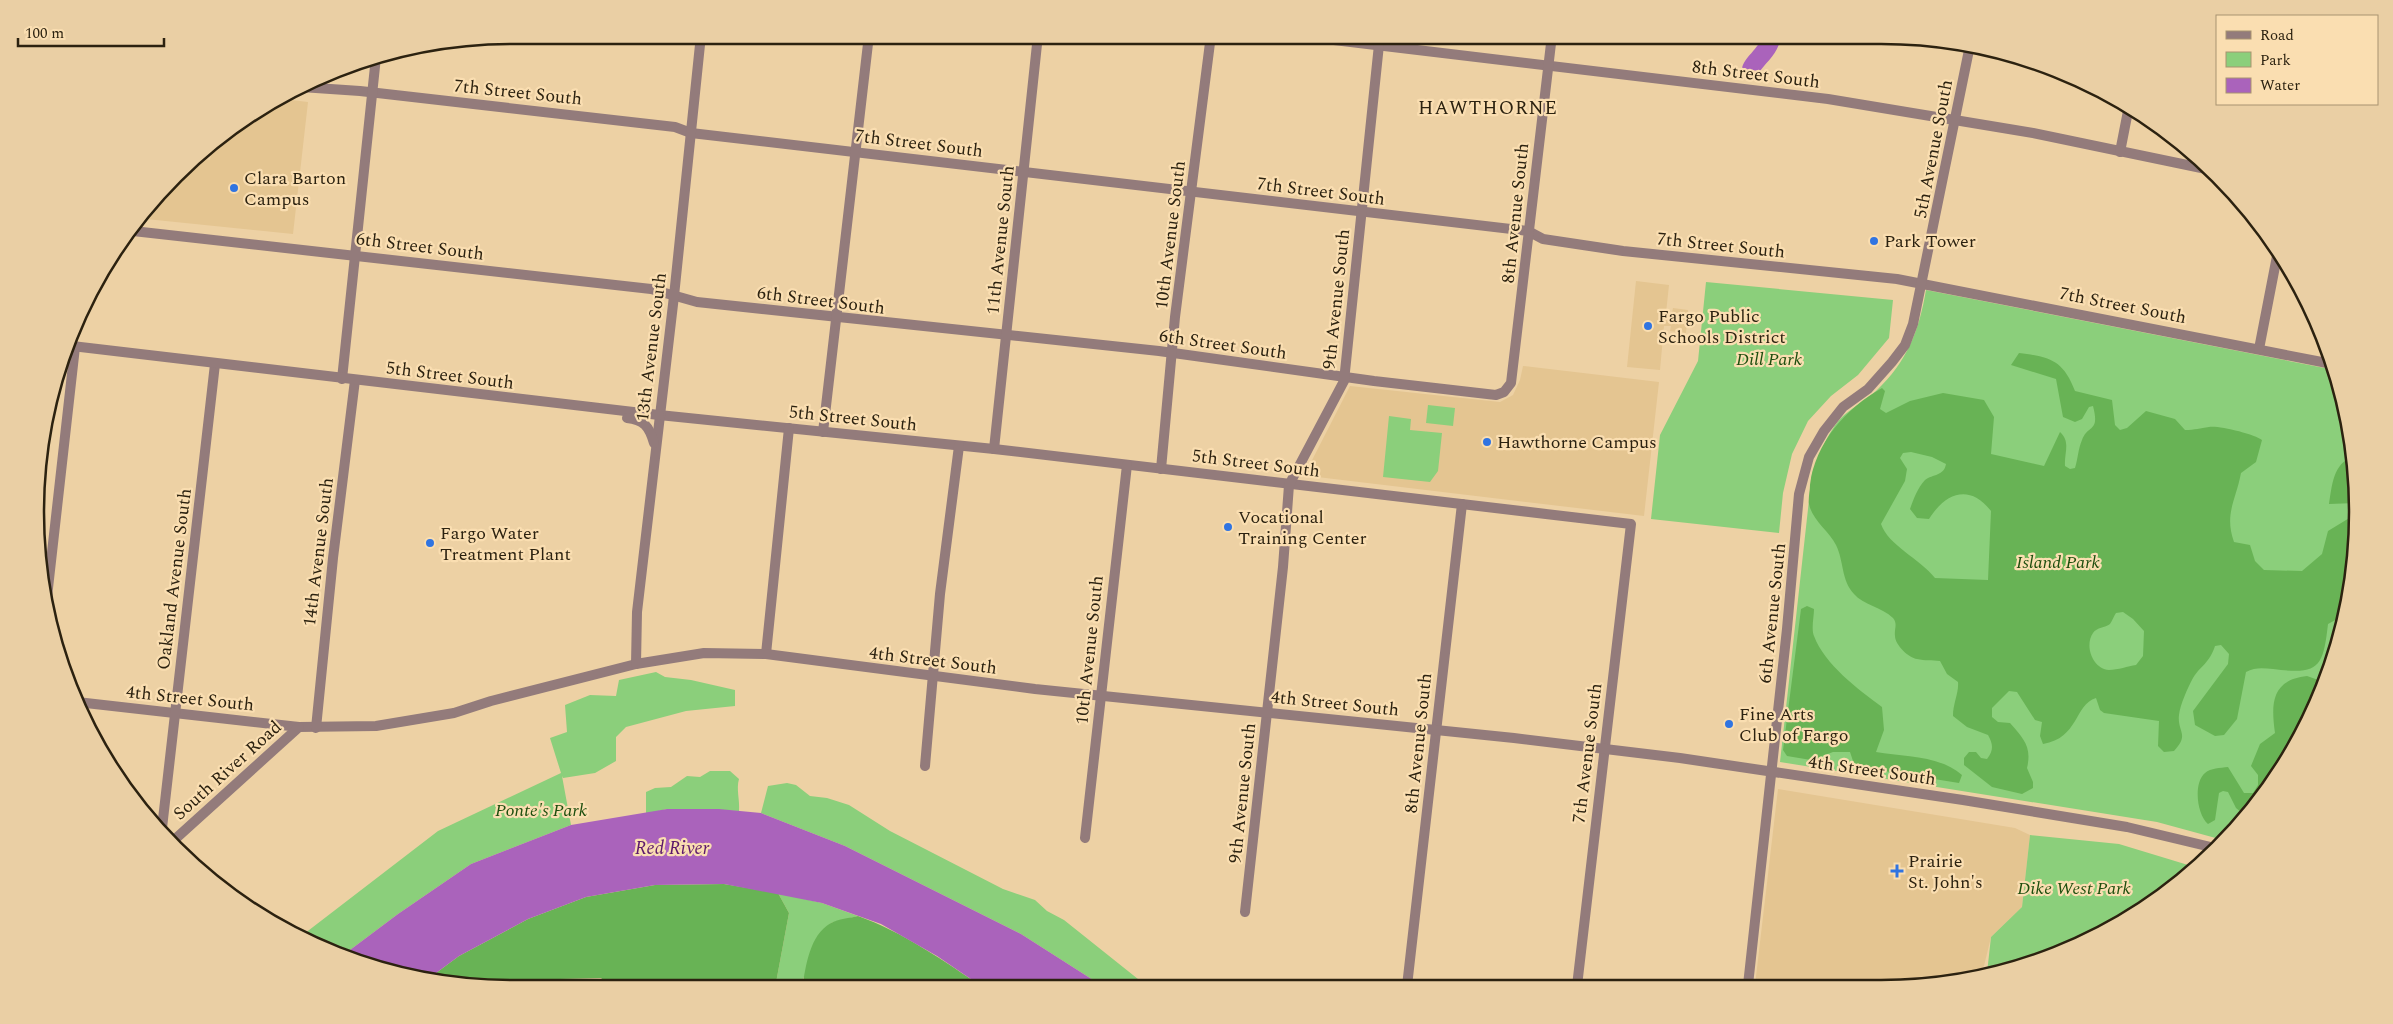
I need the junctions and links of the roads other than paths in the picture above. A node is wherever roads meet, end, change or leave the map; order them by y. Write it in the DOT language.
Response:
graph roads {
  1 [pos="700,44"];
  2 [pos="868,44"];
  3 [pos="1037,44"];
  4 [pos="1210,44"];
  5 [pos="1379,44"];
  6 [pos="1405,44"];
  7 [pos="1551,44"];
  8 [pos="1969,52"];
  9 [pos="375,65"];
  10 [pos="1548,66"];
  11 [pos="314,88"];
  12 [pos="373,92"];
  13 [pos="2127,114"];
  14 [pos="1956,120"];
  15 [pos="691,133"];
  16 [pos="855,152"];
  17 [pos="2120,152"];
  18 [pos="2198,167"];
  19 [pos="1024,172"];
  20 [pos="1192,192"];
  21 [pos="1361,212"];
  22 [pos="1528,231"];
  23 [pos="137,232"];
  24 [pos="355,255"];
  25 [pos="2276,261"];
  26 [pos="1921,283"];
  27 [pos="674,296"];
  28 [pos="837,318"];
  29 [pos="1006,336"];
  30 [pos="73,347"];
  31 [pos="2260,349"];
  32 [pos="73,351"];
  33 [pos="1172,353"];
  34 [pos="2324,362"];
  35 [pos="214,364"];
  36 [pos="1345,377"];
  37 [pos="342,379"];
  38 [pos="356,380"];
  39 [pos="1504,392"];
  40 [pos="571,405"];
  41 [pos="659,415"];
  42 [pos="789,428"];
  43 [pos="823,432"];
  44 [pos="959,446"];
  45 [pos="656,449"];
  46 [pos="994,449"];
  47 [pos="1127,465"];
  48 [pos="1161,469"];
  49 [pos="1289,485"];
  50 [pos="1462,504"];
  51 [pos="1631,524"];
  52 [pos="49,578"];
  53 [pos="766,654"];
  54 [pos="636,664"];
  55 [pos="932,676"];
  56 [pos="1100,696"];
  57 [pos="84,703"];
  58 [pos="174,712"];
  59 [pos="1266,712"];
  60 [pos="454,713"];
  61 [pos="299,727"];
  62 [pos="316,728"];
  63 [pos="1436,730"];
  64 [pos="1603,749"];
  65 [pos="925,766"];
  66 [pos="1771,771"];
  67 [pos="162,824"];
  68 [pos="1085,838"];
  69 [pos="177,839"];
  70 [pos="2208,846"];
  71 [pos="1245,912"];
  72 [pos="1408,980"];
  73 [pos="1578,980"];
  74 [pos="1749,980"];
  1 -- 15 [label="street, 13th Avenue South"];
  2 -- 16 [label="street"];
  3 -- 19 [label="street, 11th Avenue South"];
  4 -- 20 [label="street, 10th Avenue South"];
  5 -- 21 [label="street, 9th Avenue South"];
  6 -- 10 [label="street, 8th Street South"];
  7 -- 10 [label="street, 8th Avenue South"];
  8 -- 14 [label="street, 5th Avenue South"];
  9 -- 12 [label="street"];
  10 -- 14 [label="street, 8th Street South"];
  10 -- 22 [label="street, 8th Avenue South"];
  11 -- 12 [label="street, 7th Street South"];
  12 -- 15 [label="street, 7th Street South"];
  12 -- 24 [label="street"];
  13 -- 17 [label="street"];
  14 -- 17 [label="street, 8th Street South"];
  14 -- 26 [label="street, 5th Avenue South"];
  15 -- 16 [label="street, 7th Street South"];
  15 -- 27 [label="street, 13th Avenue South"];
  16 -- 19 [label="street, 7th Street South"];
  16 -- 28 [label="street"];
  17 -- 18 [label="street, 8th Street South"];
  19 -- 20 [label="street, 7th Street South"];
  19 -- 29 [label="street, 11th Avenue South"];
  20 -- 21 [label="street, 7th Street South"];
  20 -- 33 [label="street, 10th Avenue South"];
  21 -- 22 [label="street, 7th Street South"];
  21 -- 36 [label="street, 9th Avenue South"];
  22 -- 26 [label="street, 7th Street South"];
  22 -- 39 [label="street, 8th Avenue South"];
  23 -- 24 [label="street, 6th Street South"];
  24 -- 27 [label="street, 6th Street South"];
  24 -- 37 [label="street"];
  25 -- 31 [label="street"];
  26 -- 31 [label="street, 7th Street South"];
  26 -- 66 [label="street, 6th Avenue South"];
  27 -- 28 [label="street, 6th Street South"];
  27 -- 41 [label="street, 13th Avenue South"];
  28 -- 29 [label="street, 6th Street South"];
  28 -- 43 [label="street"];
  29 -- 33 [label="street, 6th Street South"];
  29 -- 46 [label="street, 11th Avenue South"];
  30 -- 35 [label="street, 5th Street South"];
  31 -- 34 [label="street, 7th Street South"];
  32 -- 52 [label="street"];
  33 -- 36 [label="street, 6th Street South"];
  33 -- 48 [label="street, 10th Avenue South"];
  35 -- 37 [label="street, 5th Street South"];
  35 -- 58 [label="street, Oakland Avenue South"];
  36 -- 39 [label="street, 6th Street South"];
  36 -- 49 [label="street, 9th Avenue South"];
  37 -- 38 [label="street, 5th Street South"];
  38 -- 40 [label="street, 5th Street South"];
  38 -- 62 [label="street, 14th Avenue South"];
  40 -- 41 [label="street, 5th Street South"];
  40 -- 45 [label="street"];
  41 -- 42 [label="street, 5th Street South"];
  41 -- 45 [label="street, 13th Avenue South"];
  42 -- 43 [label="street, 5th Street South"];
  42 -- 53 [label="street"];
  43 -- 44 [label="street, 5th Street South"];
  44 -- 46 [label="street, 5th Street South"];
  44 -- 55 [label="street"];
  45 -- 54 [label="street, 13th Avenue South"];
  46 -- 47 [label="street, 5th Street South"];
  47 -- 48 [label="street, 5th Street South"];
  47 -- 56 [label="street, 10th Avenue South"];
  48 -- 49 [label="street, 5th Street South"];
  49 -- 50 [label="street, 5th Street South"];
  49 -- 59 [label="street, 9th Avenue South"];
  50 -- 51 [label="street, 5th Street South"];
  50 -- 63 [label="street, 8th Avenue South"];
  51 -- 64 [label="street, 7th Avenue South"];
  53 -- 54 [label="street, 4th Street South"];
  53 -- 55 [label="street, 4th Street South"];
  54 -- 60 [label="street, 4th Street South"];
  55 -- 56 [label="street, 4th Street South"];
  55 -- 65 [label="street"];
  56 -- 59 [label="street, 4th Street South"];
  56 -- 68 [label="street, 10th Avenue South"];
  57 -- 58 [label="street, 4th Street South"];
  58 -- 61 [label="street, 4th Street South"];
  58 -- 67 [label="street, Oakland Avenue South"];
  59 -- 63 [label="street, 4th Street South"];
  59 -- 71 [label="street, 9th Avenue South"];
  60 -- 62 [label="street, South River Road"];
  61 -- 62 [label="street, South River Road"];
  61 -- 69 [label="street, South River Road"];
  63 -- 64 [label="street, 4th Street South"];
  63 -- 72 [label="street, 8th Avenue South"];
  64 -- 66 [label="street, 4th Street South"];
  64 -- 73 [label="street, 7th Avenue South"];
  66 -- 70 [label="street, 4th Street South"];
  66 -- 74 [label="street, 6th Avenue South"];
}
